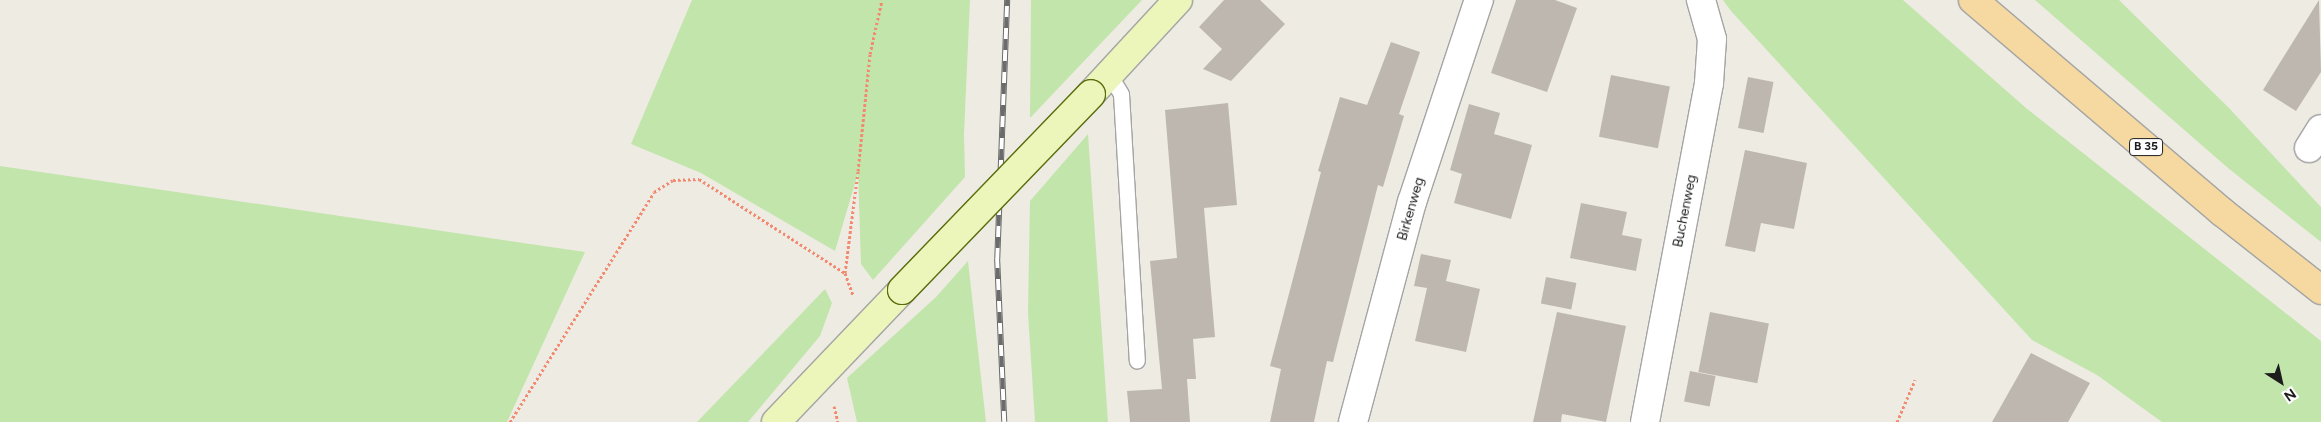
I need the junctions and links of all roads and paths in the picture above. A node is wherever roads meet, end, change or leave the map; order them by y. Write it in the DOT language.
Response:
graph roads {
  1 [pos="882,0"];
  2 [pos="1178,0"];
  3 [pos="1479,0"];
  4 [pos="1701,0"];
  5 [pos="1973,0"];
  6 [pos="1100,84"];
  7 [pos="845,273"];
  8 [pos="2321,290"];
  9 [pos="872,321"];
  10 [pos="1138,361"];
  11 [pos="1915,380"];
  12 [pos="510,422"];
  13 [pos="776,422"];
  14 [pos="1354,422"];
  15 [pos="1645,422"];
  16 [pos="1897,422"];
  1 -- 7 [label="path"];
  2 -- 6 [label="main road"];
  3 -- 14 [label="street, Birkenweg"];
  4 -- 15 [label="street, Buchenweg"];
  5 -- 8 [label="main road, B 35"];
  6 -- 9 [label="main road, bridge"];
  6 -- 10 [label="lane"];
  7 -- 9 [label="path"];
  7 -- 12 [label="path"];
  9 -- 13 [label="main road"];
  11 -- 16 [label="path"];
}
